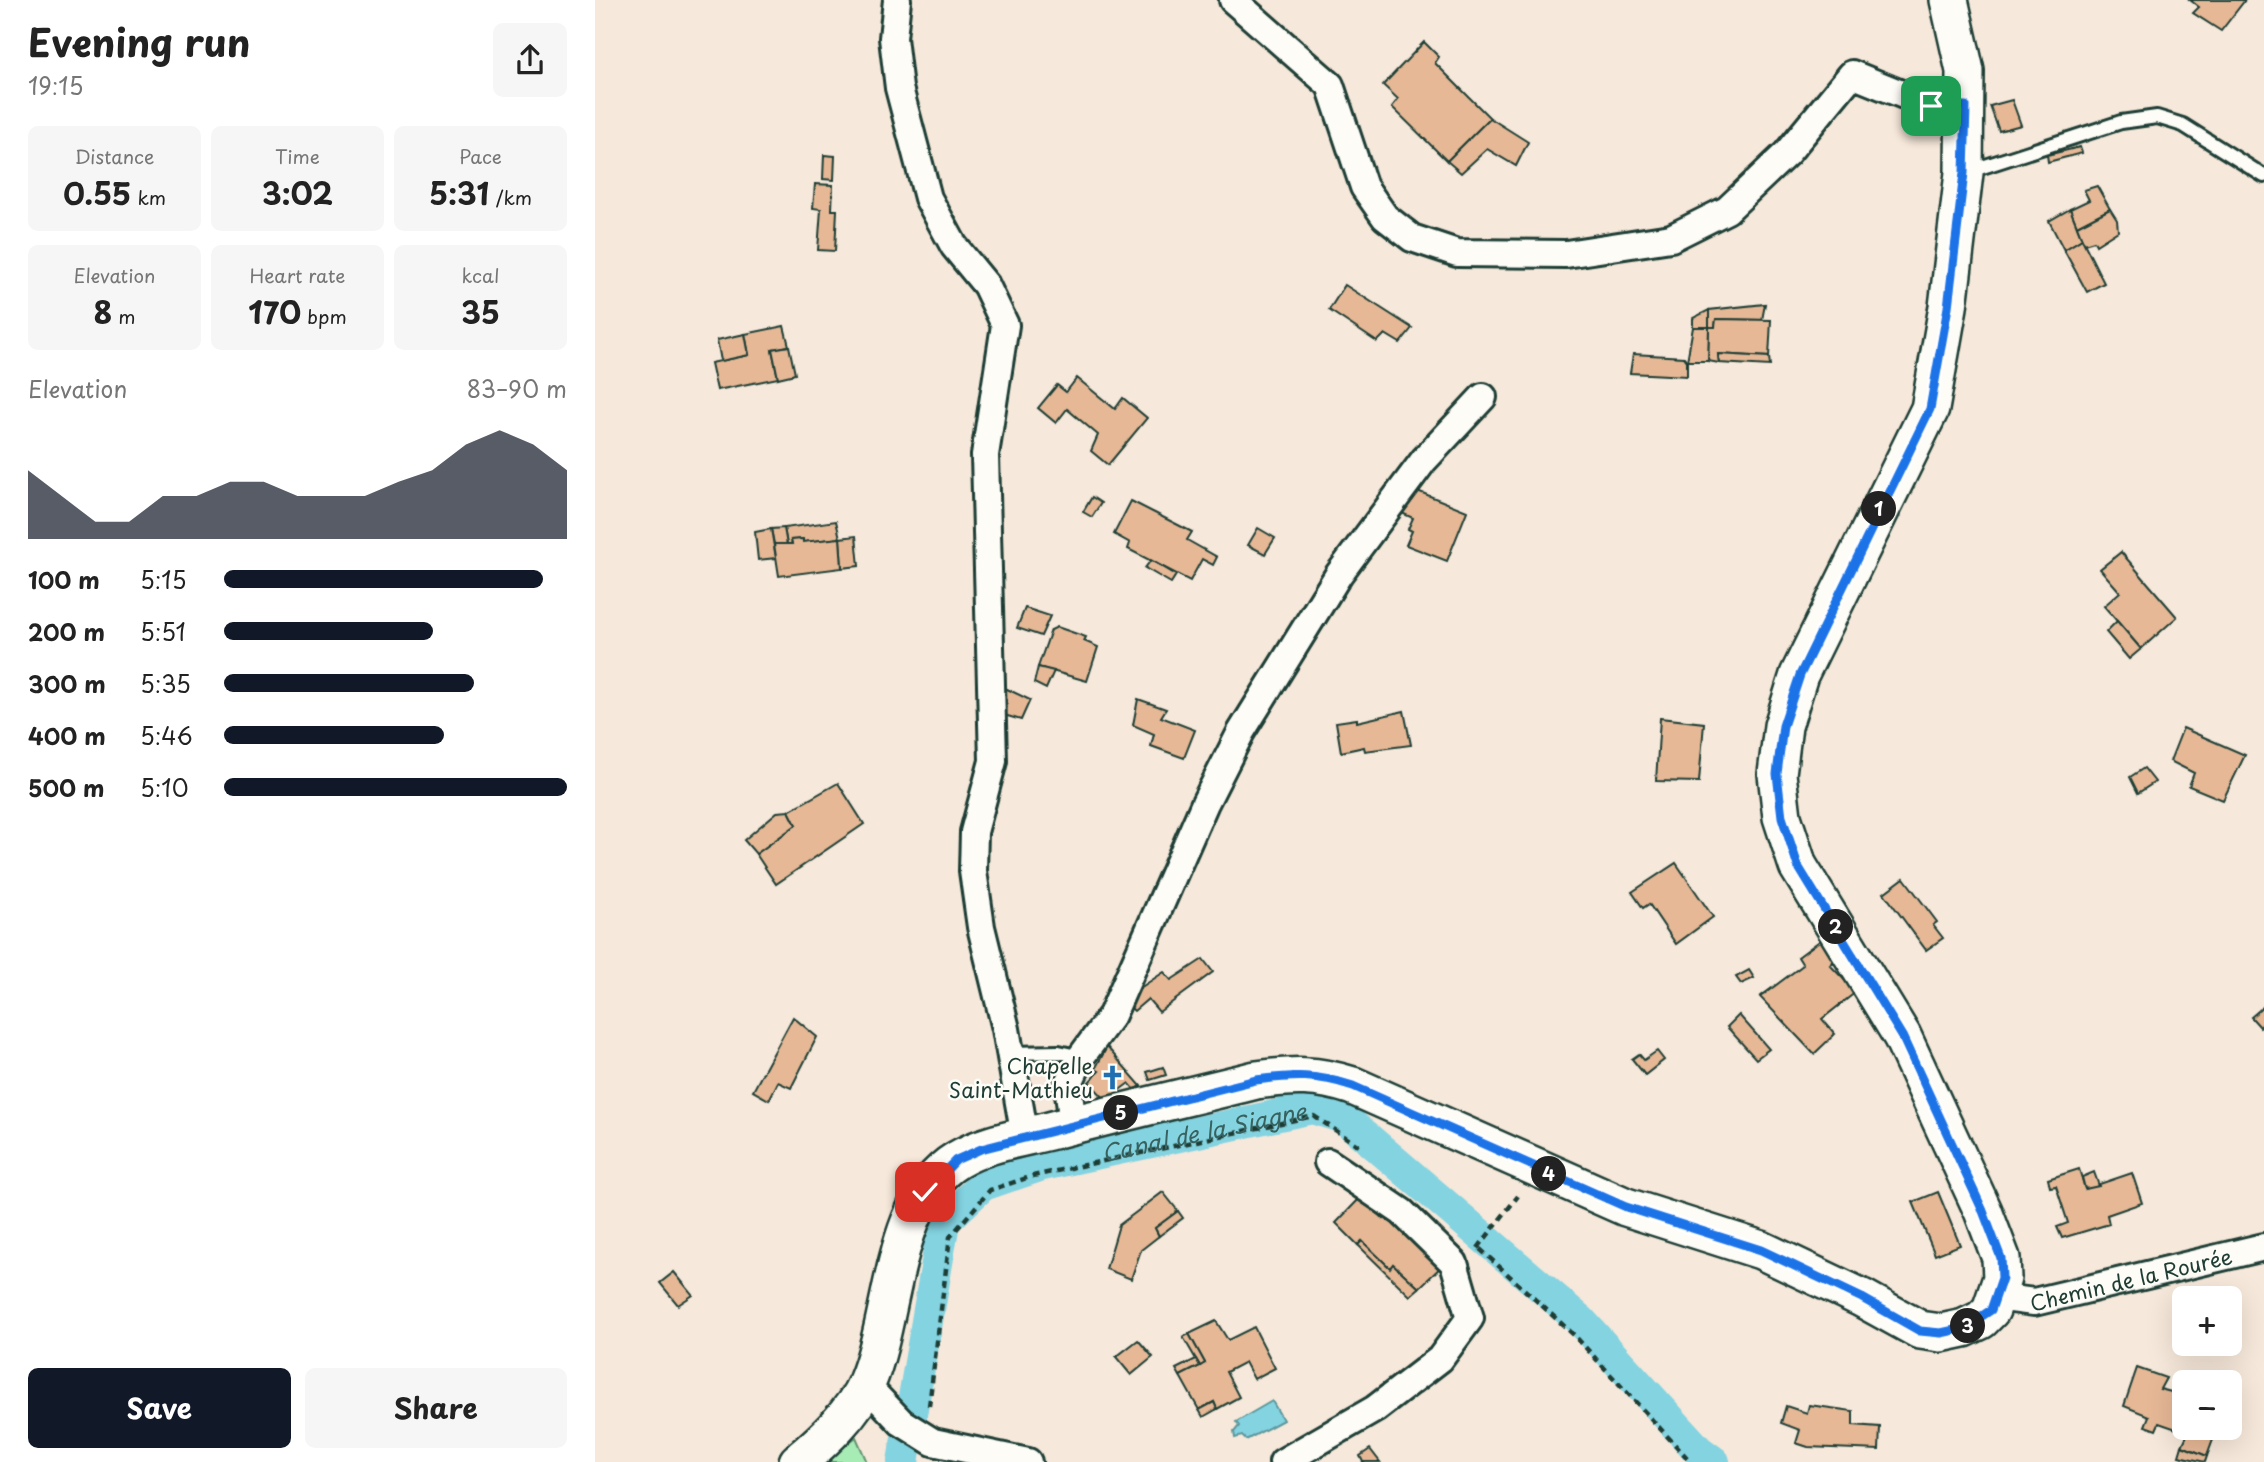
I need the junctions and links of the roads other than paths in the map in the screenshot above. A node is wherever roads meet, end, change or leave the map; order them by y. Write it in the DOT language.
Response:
graph roads {
  1 [pos="897,0"];
  2 [pos="1233,0"];
  3 [pos="1949,0"];
  4 [pos="1966,106"];
  5 [pos="1964,173"];
  6 [pos="2264,176"];
  7 [pos="1483,397"];
  8 [pos="1010,1053"];
  9 [pos="1081,1057"];
  10 [pos="1073,1125"];
  11 [pos="1025,1137"];
  12 [pos="1328,1162"];
  13 [pos="2264,1247"];
  14 [pos="1996,1297"];
  15 [pos="866,1385"];
  16 [pos="930,1445"];
  17 [pos="798,1462"];
  18 [pos="1028,1462"];
  19 [pos="1283,1462"];
  1 -- 8 [label="street"];
  2 -- 4 [label="street"];
  3 -- 4 [label="street"];
  4 -- 5 [label="street"];
  5 -- 6 [label="lane"];
  5 -- 14 [label="street"];
  7 -- 9 [label="street"];
  8 -- 9 [label="lane"];
  8 -- 11 [label="street"];
  9 -- 10 [label="street"];
  10 -- 11 [label="street"];
  10 -- 14 [label="street"];
  11 -- 15 [label="street"];
  12 -- 19 [label="street"];
  13 -- 14 [label="street, Chemin de la Rourée"];
  15 -- 16 [label="street"];
  15 -- 17 [label="street"];
  16 -- 18 [label="street"];
}
